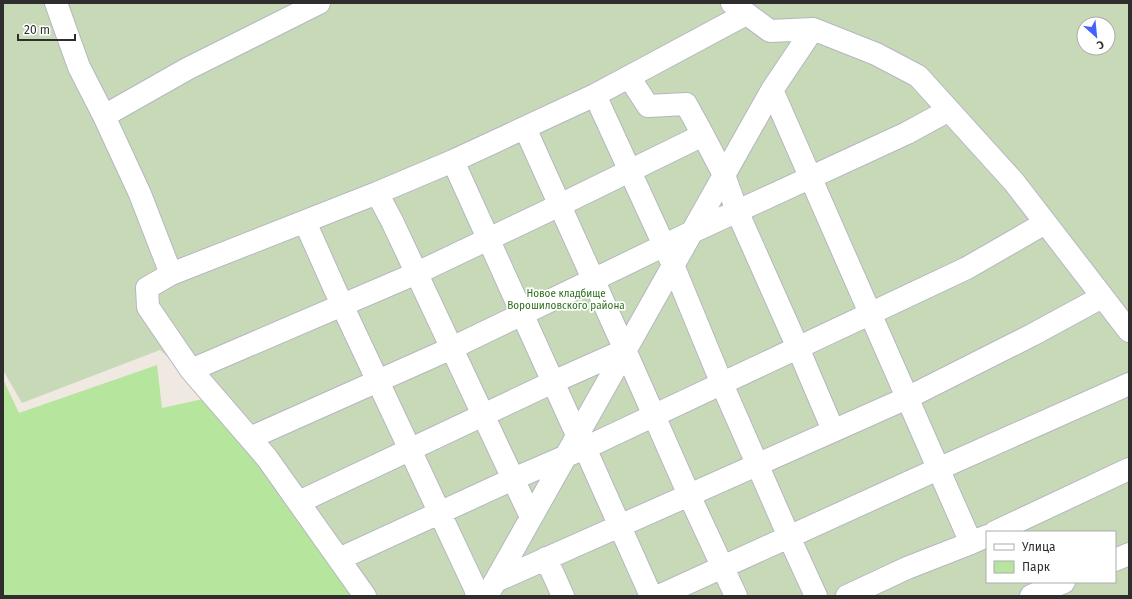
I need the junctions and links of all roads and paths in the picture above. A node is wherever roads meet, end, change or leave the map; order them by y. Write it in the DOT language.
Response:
graph roads {
  1 [pos="318,3"];
  2 [pos="62,5"];
  3 [pos="739,9"];
  4 [pos="813,29"];
  5 [pos="629,77"];
  6 [pos="772,90"];
  7 [pos="595,95"];
  8 [pos="949,110"];
  9 [pos="104,116"];
  10 [pos="525,128"];
  11 [pos="703,135"];
  12 [pos="453,161"];
  13 [pos="630,171"];
  14 [pos="724,175"];
  15 [pos="810,178"];
  16 [pos="377,193"];
  17 [pos="560,205"];
  18 [pos="737,211"];
  19 [pos="304,222"];
  20 [pos="1045,223"];
  21 [pos="692,232"];
  22 [pos="488,239"];
  23 [pos="669,255"];
  24 [pos="417,273"];
  25 [pos="171,274"];
  26 [pos="594,280"];
  27 [pos="1102,296"];
  28 [pos="342,305"];
  29 [pos="523,315"];
  30 [pos="870,315"];
  31 [pos="1129,331"];
  32 [pos="452,348"];
  33 [pos="798,348"];
  34 [pos="625,350"];
  35 [pos="191,370"];
  36 [pos="379,381"];
  37 [pos="553,382"];
  38 [pos="722,384"];
  39 [pos="1129,384"];
  40 [pos="907,398"];
  41 [pos="483,414"];
  42 [pos="654,416"];
  43 [pos="833,430"];
  44 [pos="250,438"];
  45 [pos="581,442"];
  46 [pos="410,449"];
  47 [pos="565,457"];
  48 [pos="758,464"];
  49 [pos="938,469"];
  50 [pos="1129,469"];
  51 [pos="513,479"];
  52 [pos="689,495"];
  53 [pos="299,502"];
  54 [pos="440,513"];
  55 [pos="531,517"];
  56 [pos="619,526"];
  57 [pos="997,531"];
  58 [pos="789,537"];
  59 [pos="979,539"];
  60 [pos="1129,554"];
  61 [pos="546,558"];
  62 [pos="339,559"];
  63 [pos="1116,560"];
  64 [pos="723,567"];
  65 [pos="1062,583"];
  66 [pos="491,588"];
  67 [pos="365,596"];
  68 [pos="477,596"];
  69 [pos="563,596"];
  70 [pos="651,596"];
  71 [pos="659,596"];
  72 [pos="736,596"];
  73 [pos="816,596"];
  74 [pos="847,596"];
  75 [pos="1031,596"];
  1 -- 9 [label="lane"];
  2 -- 9 [label="lane"];
  3 -- 4 [label="lane"];
  3 -- 5 [label="lane"];
  4 -- 6 [label="lane"];
  4 -- 8 [label="lane"];
  5 -- 7 [label="lane"];
  5 -- 11 [label="lane"];
  6 -- 14 [label="lane"];
  6 -- 15 [label="lane"];
  7 -- 10 [label="lane"];
  7 -- 13 [label="lane"];
  8 -- 15 [label="lane"];
  8 -- 20 [label="lane"];
  9 -- 25 [label="lane"];
  10 -- 12 [label="lane"];
  10 -- 17 [label="lane"];
  11 -- 13 [label="lane"];
  11 -- 14 [label="lane"];
  12 -- 16 [label="lane"];
  12 -- 22 [label="lane"];
  13 -- 17 [label="lane"];
  13 -- 23 [label="lane"];
  14 -- 18 [label="lane"];
  14 -- 21 [label="lane"];
  15 -- 18 [label="lane"];
  15 -- 30 [label="lane"];
  16 -- 19 [label="lane"];
  16 -- 24 [label="lane"];
  17 -- 22 [label="lane"];
  17 -- 26 [label="lane"];
  18 -- 21 [label="lane"];
  18 -- 33 [label="lane"];
  19 -- 25 [label="lane"];
  19 -- 28 [label="lane"];
  20 -- 27 [label="lane"];
  20 -- 30 [label="lane"];
  21 -- 23 [label="lane"];
  22 -- 24 [label="lane"];
  22 -- 29 [label="lane"];
  23 -- 26 [label="lane"];
  23 -- 34 [label="lane"];
  23 -- 38 [label="lane"];
  24 -- 28 [label="lane"];
  24 -- 32 [label="lane"];
  25 -- 35 [label="lane"];
  26 -- 29 [label="lane"];
  26 -- 34 [label="lane"];
  27 -- 31 [label="lane"];
  27 -- 40 [label="lane"];
  28 -- 35 [label="lane"];
  28 -- 36 [label="lane"];
  29 -- 32 [label="lane"];
  29 -- 37 [label="lane"];
  30 -- 33 [label="lane"];
  30 -- 40 [label="lane"];
  32 -- 36 [label="lane"];
  32 -- 41 [label="lane"];
  33 -- 38 [label="lane"];
  33 -- 43 [label="lane"];
  34 -- 37 [label="lane"];
  34 -- 42 [label="lane"];
  34 -- 45 [label="lane"];
  35 -- 44 [label="lane"];
  36 -- 44 [label="lane"];
  36 -- 46 [label="lane"];
  37 -- 41 [label="lane"];
  37 -- 45 [label="lane"];
  38 -- 42 [label="lane"];
  38 -- 48 [label="lane"];
  39 -- 49 [label="lane"];
  40 -- 43 [label="lane"];
  40 -- 49 [label="lane"];
  41 -- 46 [label="lane"];
  41 -- 51 [label="lane"];
  42 -- 45 [label="lane"];
  42 -- 52 [label="lane"];
  43 -- 48 [label="lane"];
  44 -- 53 [label="lane"];
  45 -- 47 [label="lane"];
  45 -- 56 [label="lane"];
  46 -- 53 [label="lane"];
  46 -- 54 [label="lane"];
  47 -- 51 [label="lane"];
  47 -- 55 [label="lane"];
  48 -- 52 [label="lane"];
  48 -- 58 [label="lane"];
  49 -- 58 [label="lane"];
  49 -- 59 [label="lane"];
  50 -- 57 [label="lane"];
  51 -- 54 [label="lane"];
  51 -- 55 [label="lane"];
  52 -- 56 [label="lane"];
  52 -- 64 [label="lane"];
  53 -- 62 [label="lane"];
  54 -- 62 [label="lane"];
  54 -- 68 [label="lane"];
  55 -- 66 [label="lane"];
  56 -- 61 [label="lane"];
  56 -- 70 [label="lane"];
  58 -- 64 [label="lane"];
  58 -- 73 [label="lane"];
  59 -- 74 [label="lane"];
  60 -- 63 [label="lane"];
  61 -- 66 [label="lane"];
  61 -- 69 [label="lane"];
  62 -- 67 [label="lane"];
  64 -- 71 [label="lane"];
  64 -- 72 [label="lane"];
  65 -- 75 [label="lane"];
}
